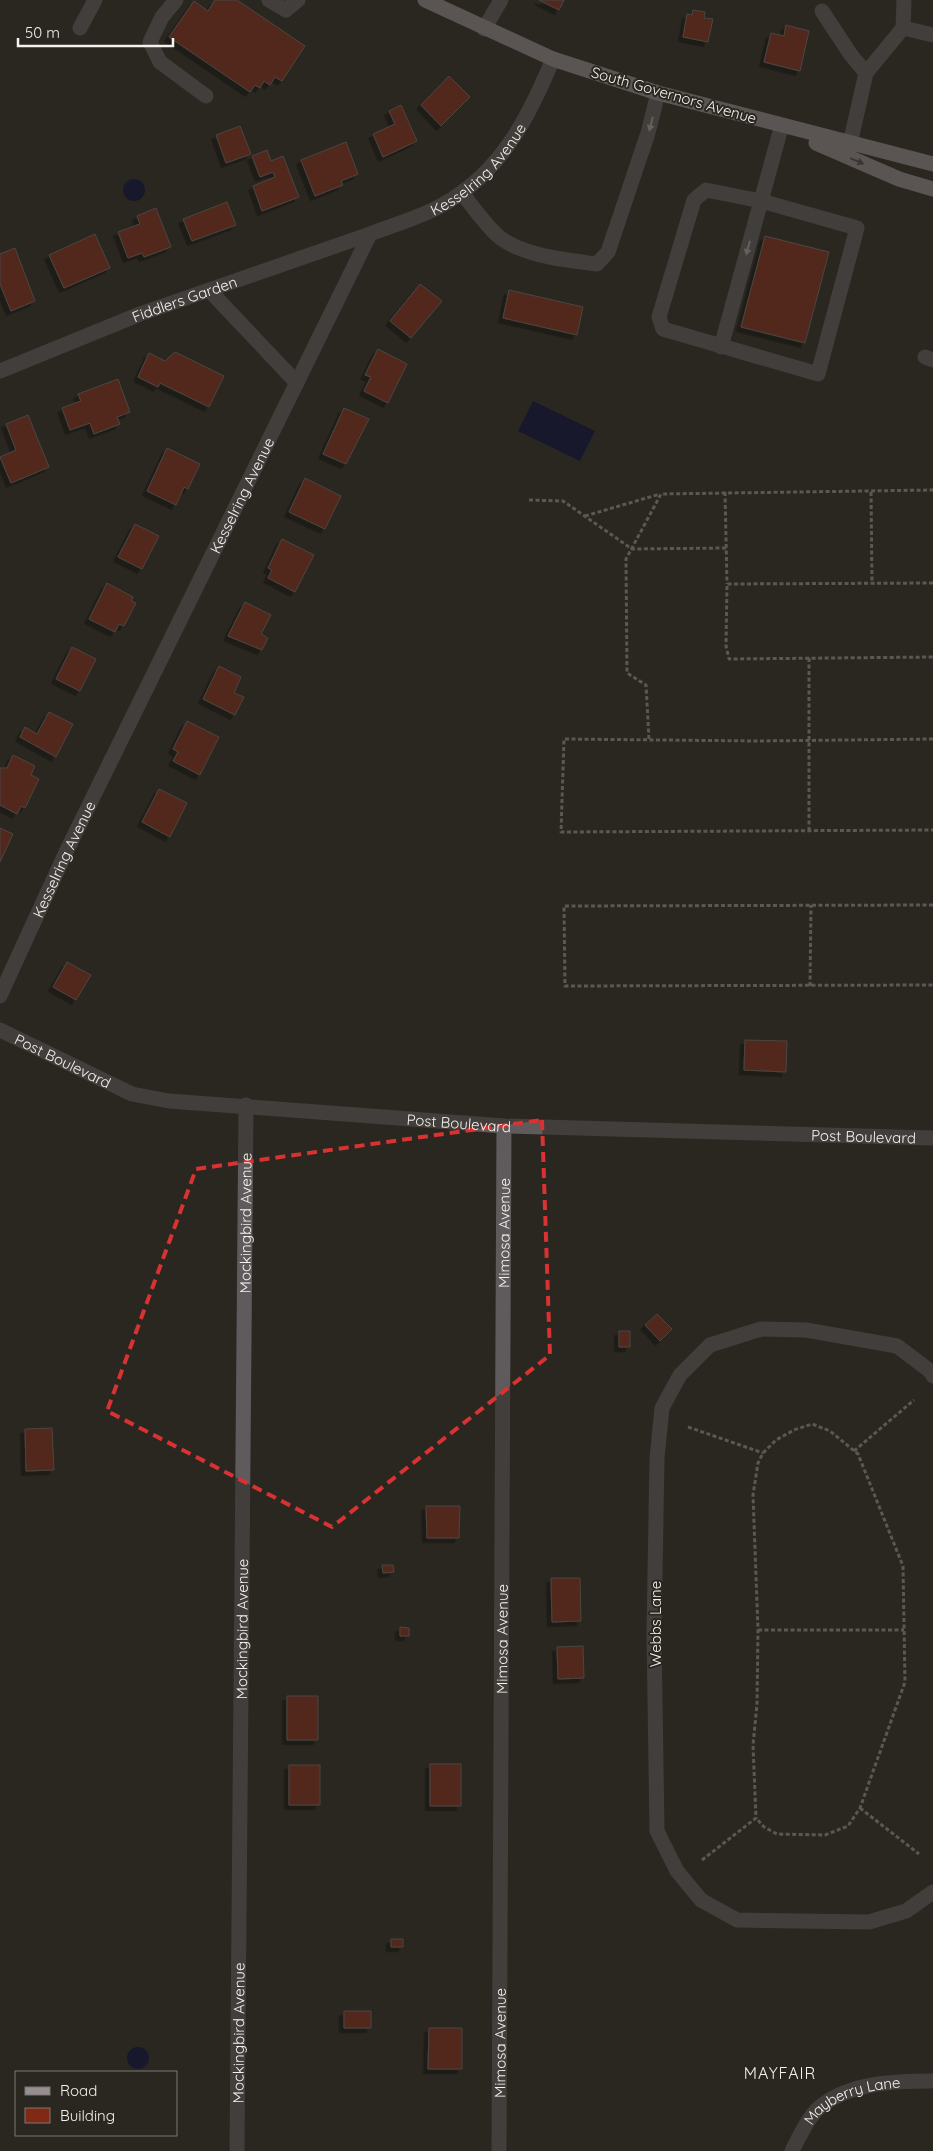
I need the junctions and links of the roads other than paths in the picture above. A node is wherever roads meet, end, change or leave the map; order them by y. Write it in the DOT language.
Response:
graph roads {
  1 [pos="95,0"];
  2 [pos="176,0"];
  3 [pos="269,0"];
  4 [pos="298,0"];
  5 [pos="425,0"];
  6 [pos="501,0"];
  7 [pos="904,0"];
  8 [pos="822,11"];
  9 [pos="80,28"];
  10 [pos="904,28"];
  11 [pos="484,29"];
  12 [pos="933,35"];
  13 [pos="553,59"];
  14 [pos="866,73"];
  15 [pos="658,93"];
  16 [pos="206,96"];
  17 [pos="764,120"];
  18 [pos="781,128"];
  19 [pos="850,144"];
  20 [pos="933,164"];
  21 [pos="933,189"];
  22 [pos="462,193"];
  23 [pos="761,201"];
  24 [pos="370,234"];
  25 [pos="209,290"];
  26 [pos="721,347"];
  27 [pos="0,371"];
  28 [pos="297,383"];
  29 [pos="0,996"];
  30 [pos="0,1030"];
  31 [pos="246,1105"];
  32 [pos="504,1126"];
  33 [pos="933,1138"];
  34 [pos="933,1376"];
  35 [pos="933,1892"];
  36 [pos="933,2081"];
  37 [pos="237,2151"];
  38 [pos="499,2151"];
  39 [pos="792,2151"];
  1 -- 9 [label="street"];
  2 -- 16 [label="street"];
  3 -- 4 [label="street"];
  5 -- 11 [label="main road, South Governors Avenue"];
  6 -- 11 [label="street"];
  7 -- 10 [label="street"];
  8 -- 14 [label="street"];
  10 -- 12 [label="street"];
  10 -- 14 [label="street"];
  11 -- 13 [label="main road, South Governors Avenue"];
  13 -- 15 [label="main road, South Governors Avenue"];
  13 -- 22 [label="street, Kesselring Avenue"];
  14 -- 19 [label="street"];
  15 -- 17 [label="main road, South Governors Avenue"];
  15 -- 22 [label="street, one-way"];
  17 -- 18 [label="main road"];
  17 -- 19 [label="main road, South Governors Avenue"];
  18 -- 21 [label="main road, one-way"];
  18 -- 23 [label="street"];
  19 -- 20 [label="main road, South Governors Avenue"];
  22 -- 24 [label="street, Kesselring Avenue"];
  23 -- 26 [label="street, one-way"];
  23 -- 26 [label="street"];
  23 -- 26 [label="street"];
  24 -- 25 [label="street, Fiddlers Garden"];
  24 -- 28 [label="street, Kesselring Avenue"];
  25 -- 27 [label="street, Fiddlers Garden"];
  25 -- 28 [label="street"];
  28 -- 29 [label="street, Kesselring Avenue"];
  30 -- 31 [label="street, Post Boulevard"];
  31 -- 32 [label="street, Post Boulevard"];
  31 -- 37 [label="street, Mockingbird Avenue"];
  32 -- 33 [label="street, Post Boulevard"];
  32 -- 38 [label="street, Mimosa Avenue"];
  34 -- 35 [label="street, Webbs Lane"];
  36 -- 39 [label="street, Mayberry Lane"];
}
